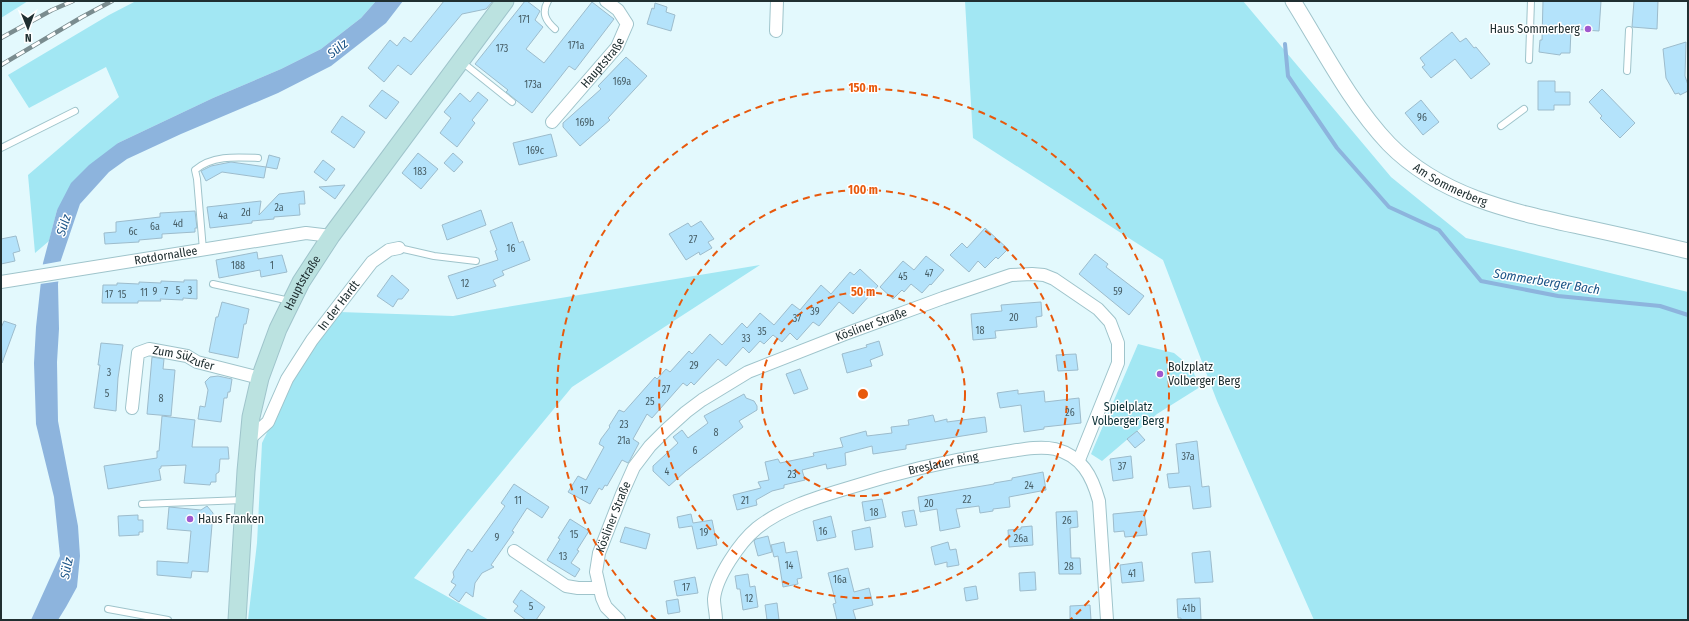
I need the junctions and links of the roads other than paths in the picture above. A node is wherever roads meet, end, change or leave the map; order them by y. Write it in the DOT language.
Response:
graph roads {
  1 [pos="505,1"];
  2 [pos="548,1"];
  3 [pos="606,1"];
  4 [pos="777,1"];
  5 [pos="1293,1"];
  6 [pos="1531,1"];
  7 [pos="555,29"];
  8 [pos="1630,30"];
  9 [pos="776,31"];
  10 [pos="1529,60"];
  11 [pos="461,61"];
  12 [pos="1628,70"];
  13 [pos="512,102"];
  14 [pos="1524,109"];
  15 [pos="75,111"];
  16 [pos="552,122"];
  17 [pos="1501,126"];
  18 [pos="1,148"];
  19 [pos="258,158"];
  20 [pos="331,236"];
  21 [pos="399,248"];
  22 [pos="203,250"];
  23 [pos="1688,251"];
  24 [pos="476,261"];
  25 [pos="1,282"];
  26 [pos="213,284"];
  27 [pos="291,301"];
  28 [pos="260,378"];
  29 [pos="132,408"];
  30 [pos="248,440"];
  31 [pos="1079,460"];
  32 [pos="244,500"];
  33 [pos="142,504"];
  34 [pos="514,551"];
  35 [pos="599,588"];
  36 [pos="108,608"];
  37 [pos="168,620"];
  38 [pos="237,620"];
  39 [pos="619,620"];
  40 [pos="716,620"];
  41 [pos="1107,620"];
  1 -- 11 [label="main road, Hauptstraße"];
  2 -- 7 [label="lane"];
  3 -- 16 [label="street, Hauptstraße"];
  4 -- 9 [label="street"];
  5 -- 23 [label="street, Am Sommerberg"];
  6 -- 10 [label="lane"];
  8 -- 12 [label="lane"];
  11 -- 13 [label="lane"];
  11 -- 20 [label="main road, Hauptstraße"];
  14 -- 17 [label="lane"];
  15 -- 18 [label="lane"];
  19 -- 22 [label="lane"];
  20 -- 22 [label="street, Rotdornallee"];
  20 -- 27 [label="main road, Hauptstraße"];
  21 -- 24 [label="lane, In der Hardt"];
  21 -- 30 [label="street, In der Hardt"];
  22 -- 25 [label="street, Rotdornallee"];
  26 -- 27 [label="lane"];
  27 -- 28 [label="main road, Hauptstraße"];
  28 -- 29 [label="street, Zum Sülzufer"];
  28 -- 30 [label="main road, Hauptstraße"];
  30 -- 32 [label="main road, Hauptstraße"];
  31 -- 35 [label="street, Kösliner Straße"];
  31 -- 40 [label="street, Breslauer Ring"];
  31 -- 41 [label="street"];
  32 -- 33 [label="lane"];
  32 -- 38 [label="main road, Hauptstraße"];
  34 -- 35 [label="street"];
  35 -- 39 [label="street, Kösliner Straße"];
  36 -- 37 [label="lane"];
}
